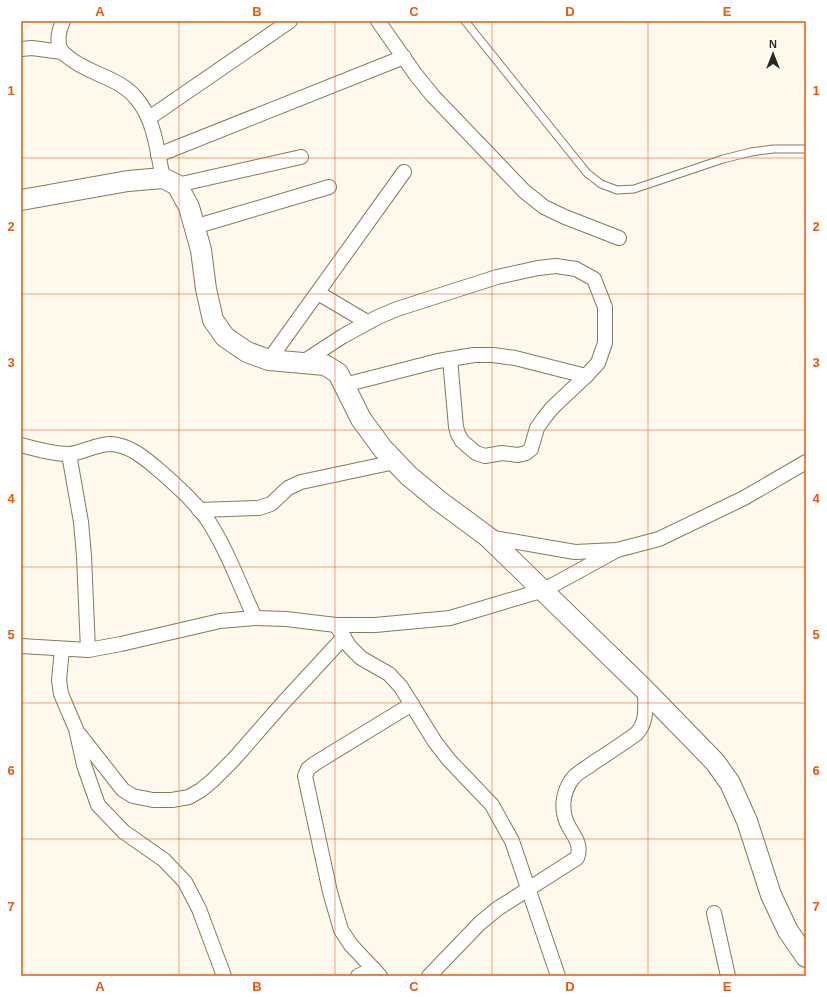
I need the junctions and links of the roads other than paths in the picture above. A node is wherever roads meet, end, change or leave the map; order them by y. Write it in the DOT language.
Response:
graph roads {
  1 [pos="62,21"];
  2 [pos="290,21"];
  3 [pos="378,21"];
  4 [pos="465,21"];
  5 [pos="21,50"];
  6 [pos="62,52"];
  7 [pos="404,57"];
  8 [pos="149,118"];
  9 [pos="806,149"];
  10 [pos="158,155"];
  11 [pos="300,157"];
  12 [pos="404,172"];
  13 [pos="170,182"];
  14 [pos="329,187"];
  15 [pos="21,200"];
  16 [pos="194,227"];
  17 [pos="619,238"];
  18 [pos="318,293"];
  19 [pos="367,322"];
  20 [pos="450,359"];
  21 [pos="269,360"];
  22 [pos="303,362"];
  23 [pos="586,376"];
  24 [pos="344,385"];
  25 [pos="21,445"];
  26 [pos="69,454"];
  27 [pos="395,462"];
  28 [pos="806,462"];
  29 [pos="199,510"];
  30 [pos="488,537"];
  31 [pos="617,550"];
  32 [pos="544,590"];
  33 [pos="255,618"];
  34 [pos="336,625"];
  35 [pos="344,637"];
  36 [pos="21,646"];
  37 [pos="62,649"];
  38 [pos="88,650"];
  39 [pos="645,690"];
  40 [pos="412,704"];
  41 [pos="76,729"];
  42 [pos="528,890"];
  43 [pos="714,913"];
  44 [pos="806,957"];
  45 [pos="377,972"];
  46 [pos="224,976"];
  47 [pos="358,976"];
  48 [pos="429,976"];
  49 [pos="558,976"];
  50 [pos="728,976"];
  1 -- 6 [label="street"];
  2 -- 8 [label="street"];
  3 -- 7 [label="street"];
  4 -- 9 [label="lane"];
  5 -- 6 [label="street"];
  6 -- 8 [label="street"];
  7 -- 10 [label="street"];
  7 -- 17 [label="street"];
  8 -- 10 [label="street"];
  10 -- 13 [label="street"];
  11 -- 13 [label="street"];
  12 -- 18 [label="street"];
  13 -- 15 [label="street"];
  13 -- 16 [label="street"];
  14 -- 16 [label="street"];
  16 -- 21 [label="street"];
  18 -- 19 [label="street"];
  18 -- 21 [label="street"];
  19 -- 22 [label="street"];
  19 -- 23 [label="street"];
  20 -- 23 [label="street"];
  20 -- 23 [label="street"];
  20 -- 24 [label="street"];
  21 -- 22 [label="street"];
  22 -- 24 [label="street"];
  24 -- 27 [label="street"];
  25 -- 26 [label="street"];
  26 -- 29 [label="street"];
  26 -- 38 [label="street"];
  27 -- 29 [label="street"];
  27 -- 30 [label="street"];
  28 -- 31 [label="street"];
  29 -- 33 [label="street"];
  30 -- 31 [label="street"];
  30 -- 32 [label="street"];
  31 -- 32 [label="street"];
  32 -- 34 [label="street"];
  32 -- 39 [label="street"];
  33 -- 34 [label="street"];
  33 -- 38 [label="street"];
  34 -- 35 [label="street"];
  35 -- 40 [label="street"];
  35 -- 41 [label="street"];
  36 -- 37 [label="street"];
  37 -- 38 [label="street"];
  37 -- 41 [label="street"];
  39 -- 42 [label="street"];
  39 -- 44 [label="street"];
  40 -- 42 [label="street"];
  40 -- 45 [label="street"];
  41 -- 46 [label="street"];
  42 -- 48 [label="street"];
  42 -- 49 [label="street"];
  43 -- 50 [label="street"];
  45 -- 47 [label="street"];
}
